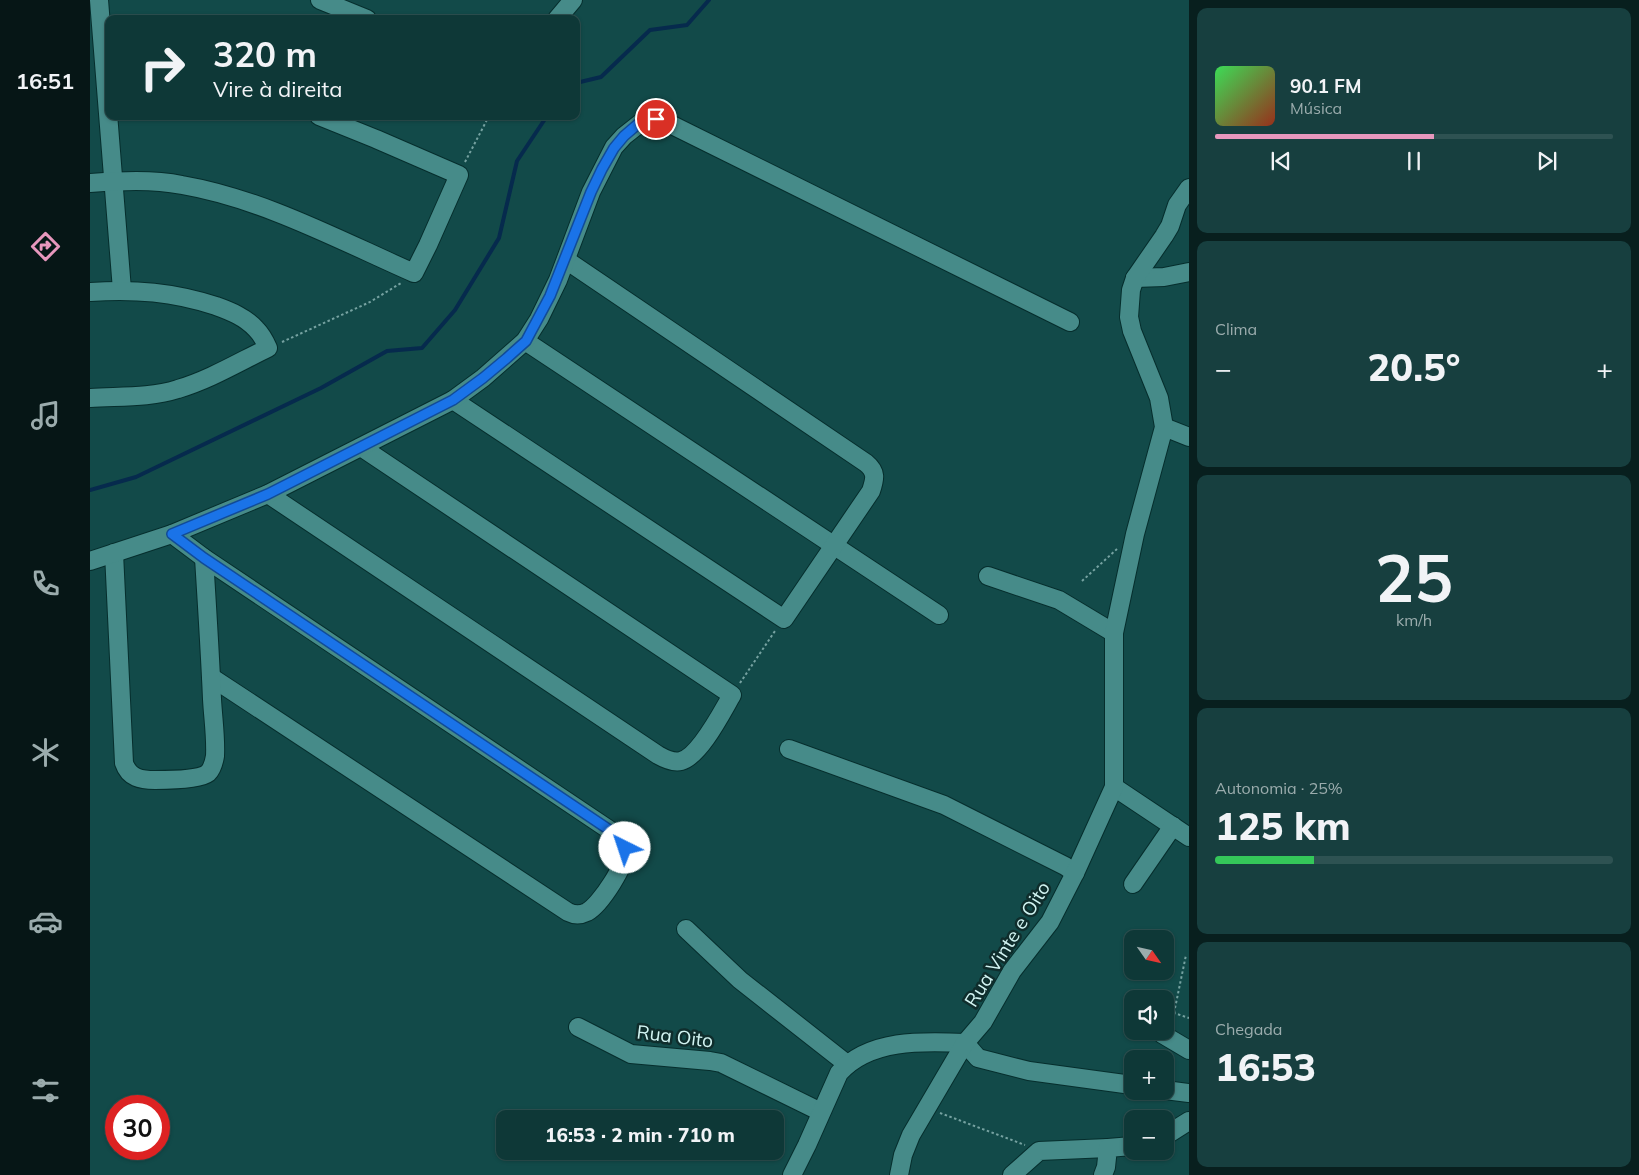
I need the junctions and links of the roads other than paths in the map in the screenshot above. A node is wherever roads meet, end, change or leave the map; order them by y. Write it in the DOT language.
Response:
graph roads {
  1 [pos="99,0"];
  2 [pos="320,0"];
  3 [pos="572,0"];
  4 [pos="357,15"];
  5 [pos="560,15"];
  6 [pos="101,76"];
  7 [pos="105,108"];
  8 [pos="106,120"];
  9 [pos="329,120"];
  10 [pos="114,181"];
  11 [pos="90,183"];
  12 [pos="1189,188"];
  13 [pos="566,260"];
  14 [pos="1189,272"];
  15 [pos="1135,278"];
  16 [pos="122,290"];
  17 [pos="90,292"];
  18 [pos="1070,322"];
  19 [pos="526,341"];
  20 [pos="90,398"];
  21 [pos="453,400"];
  22 [pos="1164,426"];
  23 [pos="1189,437"];
  24 [pos="360,447"];
  25 [pos="268,494"];
  26 [pos="172,534"];
  27 [pos="834,546"];
  28 [pos="114,553"];
  29 [pos="204,558"];
  30 [pos="90,561"];
  31 [pos="988,576"];
  32 [pos="939,616"];
  33 [pos="1114,632"];
  34 [pos="211,677"];
  35 [pos="789,749"];
  36 [pos="1114,787"];
  37 [pos="1173,826"];
  38 [pos="1189,837"];
  39 [pos="1075,873"];
  40 [pos="1133,884"];
  41 [pos="686,929"];
  42 [pos="578,1027"];
  43 [pos="1174,1037"];
  44 [pos="965,1043"];
  45 [pos="1189,1050"];
  46 [pos="847,1064"];
  47 [pos="1124,1085"];
  48 [pos="1174,1091"];
  49 [pos="1189,1093"];
  50 [pos="821,1112"];
  51 [pos="1189,1120"];
  52 [pos="1174,1130"];
  53 [pos="1124,1147"];
  54 [pos="1108,1148"];
  55 [pos="792,1175"];
  56 [pos="899,1175"];
  57 [pos="1012,1175"];
  58 [pos="1103,1175"];
  1 -- 6 [label="street"];
  2 -- 4 [label="street"];
  3 -- 5 [label="street"];
  6 -- 7 [label="street"];
  8 -- 10 [label="street"];
  9 -- 10 [label="street"];
  10 -- 11 [label="street"];
  10 -- 16 [label="street"];
  12 -- 15 [label="street"];
  13 -- 18 [label="street"];
  13 -- 19 [label="street"];
  13 -- 27 [label="street"];
  14 -- 15 [label="street"];
  15 -- 22 [label="street"];
  16 -- 17 [label="street"];
  16 -- 20 [label="street"];
  19 -- 21 [label="street"];
  19 -- 27 [label="street"];
  21 -- 24 [label="street"];
  21 -- 27 [label="street"];
  22 -- 23 [label="street"];
  22 -- 33 [label="street, Rua Vinte e Oito"];
  24 -- 25 [label="street"];
  24 -- 25 [label="street"];
  25 -- 26 [label="street"];
  26 -- 28 [label="street"];
  26 -- 29 [label="street"];
  27 -- 32 [label="street"];
  28 -- 30 [label="street"];
  28 -- 34 [label="street"];
  29 -- 34 [label="street"];
  29 -- 34 [label="street"];
  31 -- 33 [label="street"];
  33 -- 36 [label="street, Rua Vinte e Oito"];
  35 -- 39 [label="street"];
  36 -- 37 [label="street"];
  36 -- 39 [label="street, Rua Vinte e Oito"];
  37 -- 38 [label="street"];
  37 -- 40 [label="street"];
  39 -- 44 [label="street, Rua Vinte e Oito"];
  41 -- 46 [label="street"];
  42 -- 50 [label="street, Rua Oito"];
  43 -- 45 [label="street"];
  44 -- 46 [label="street"];
  44 -- 47 [label="street"];
  44 -- 56 [label="street, Rua Vinte e Oito"];
  46 -- 50 [label="street"];
  48 -- 49 [label="street"];
  50 -- 55 [label="street"];
  51 -- 52 [label="street"];
  53 -- 54 [label="street"];
  54 -- 57 [label="street"];
  54 -- 58 [label="street"];
}
